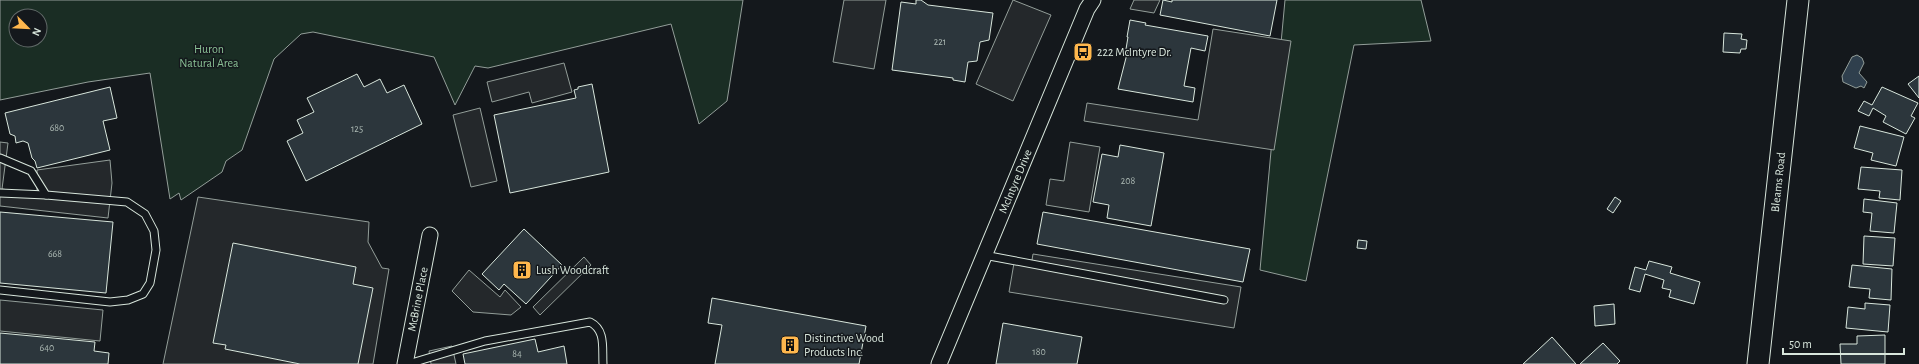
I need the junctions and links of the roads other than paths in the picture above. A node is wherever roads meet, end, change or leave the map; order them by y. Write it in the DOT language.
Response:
graph roads {
  1 [pos="1093,0"];
  2 [pos="1798,0"];
  3 [pos="0,158"];
  4 [pos="0,193"];
  5 [pos="46,195"];
  6 [pos="430,235"];
  7 [pos="984,255"];
  8 [pos="0,290"];
  9 [pos="1224,300"];
  10 [pos="406,364"];
  11 [pos="603,364"];
  12 [pos="939,364"];
  13 [pos="1758,364"];
  1 -- 7 [label="street, McIntyre Drive"];
  2 -- 13 [label="main road, Bleams Road"];
  3 -- 5 [label="lane"];
  4 -- 5 [label="lane"];
  5 -- 8 [label="lane"];
  6 -- 10 [label="street, McBrine Place"];
  7 -- 9 [label="lane"];
  7 -- 12 [label="street, McIntyre Drive"];
  10 -- 11 [label="lane"];
}
